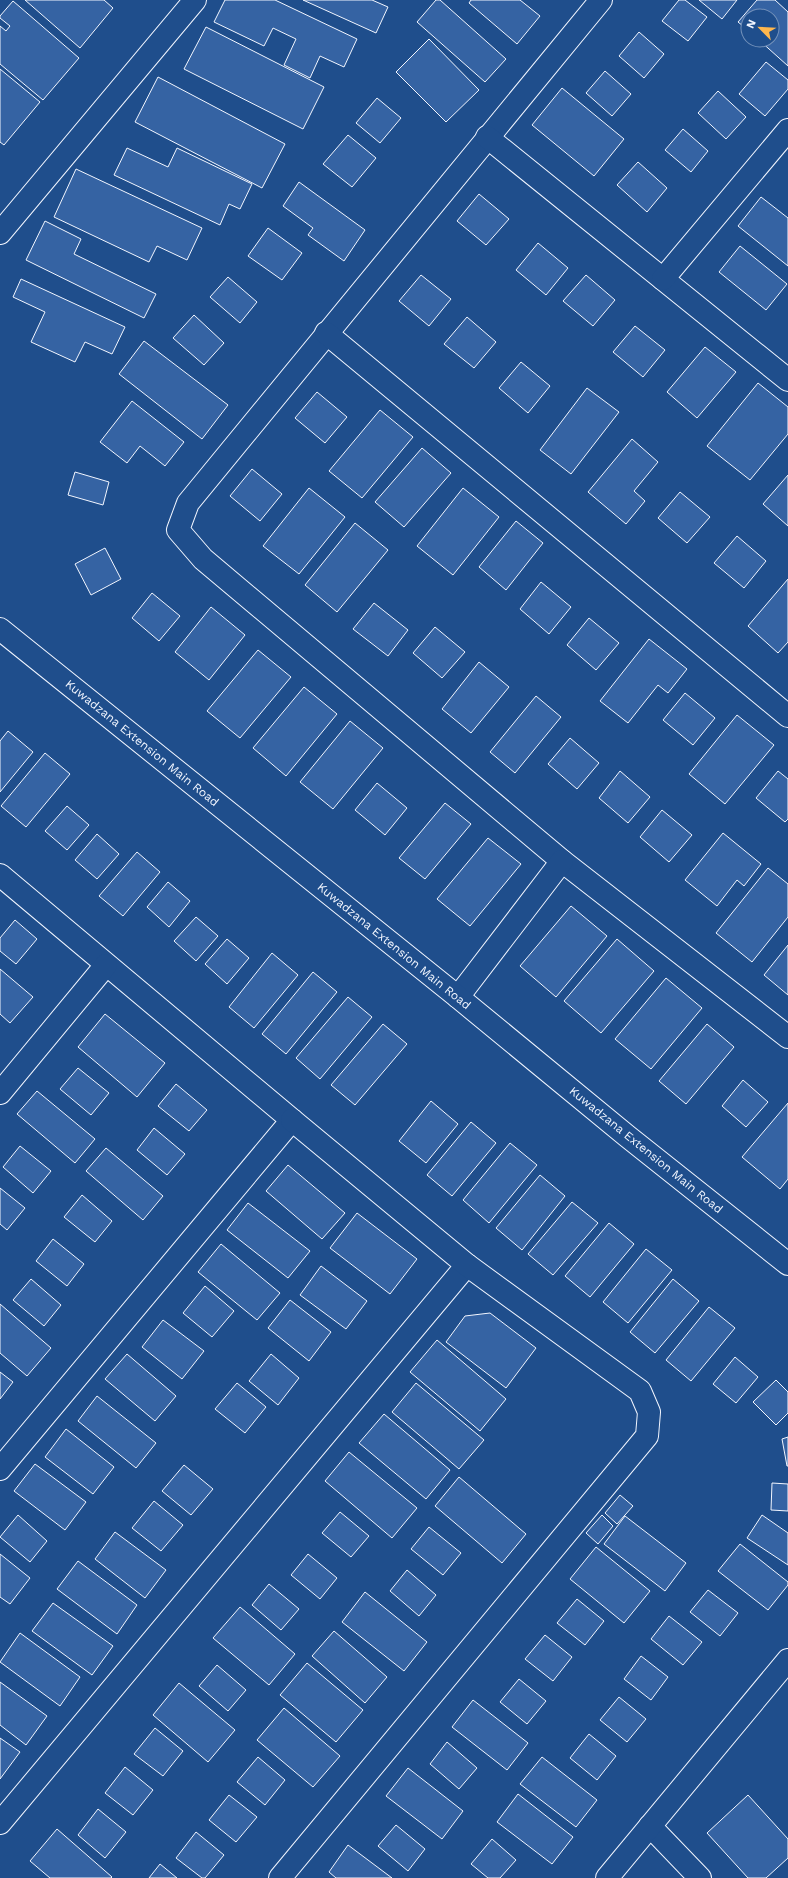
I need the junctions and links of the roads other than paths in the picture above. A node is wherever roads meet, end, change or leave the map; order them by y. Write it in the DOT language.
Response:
graph roads {
  1 [pos="195,0"];
  2 [pos="601,0"];
  3 [pos="788,130"];
  4 [pos="487,137"];
  5 [pos="0,233"];
  6 [pos="662,279"];
  7 [pos="326,333"];
  8 [pos="788,380"];
  9 [pos="0,629"];
  10 [pos="788,716"];
  11 [pos="562,861"];
  12 [pos="0,875"];
  13 [pos="106,965"];
  14 [pos="458,997"];
  15 [pos="788,1037"];
  16 [pos="0,1093"];
  17 [pos="292,1120"];
  18 [pos="788,1264"];
  19 [pos="467,1265"];
  20 [pos="0,1468"];
  21 [pos="788,1660"];
  22 [pos="0,1823"];
  23 [pos="650,1826"];
  24 [pos="280,1878"];
  25 [pos="606,1878"];
  26 [pos="700,1878"];
  1 -- 5 [label="street"];
  2 -- 4 [label="street"];
  3 -- 6 [label="street"];
  4 -- 6 [label="street"];
  4 -- 7 [label="street"];
  6 -- 8 [label="street"];
  7 -- 10 [label="street"];
  7 -- 11 [label="street"];
  9 -- 14 [label="street, Kuwadzana Extension Main Road"];
  11 -- 14 [label="street"];
  11 -- 15 [label="street"];
  12 -- 13 [label="street"];
  13 -- 16 [label="street"];
  13 -- 17 [label="street"];
  14 -- 18 [label="street, Kuwadzana Extension Main Road"];
  17 -- 19 [label="street"];
  17 -- 20 [label="street"];
  19 -- 22 [label="street"];
  19 -- 24 [label="street"];
  21 -- 23 [label="street"];
  23 -- 25 [label="street"];
  23 -- 26 [label="street"];
}
